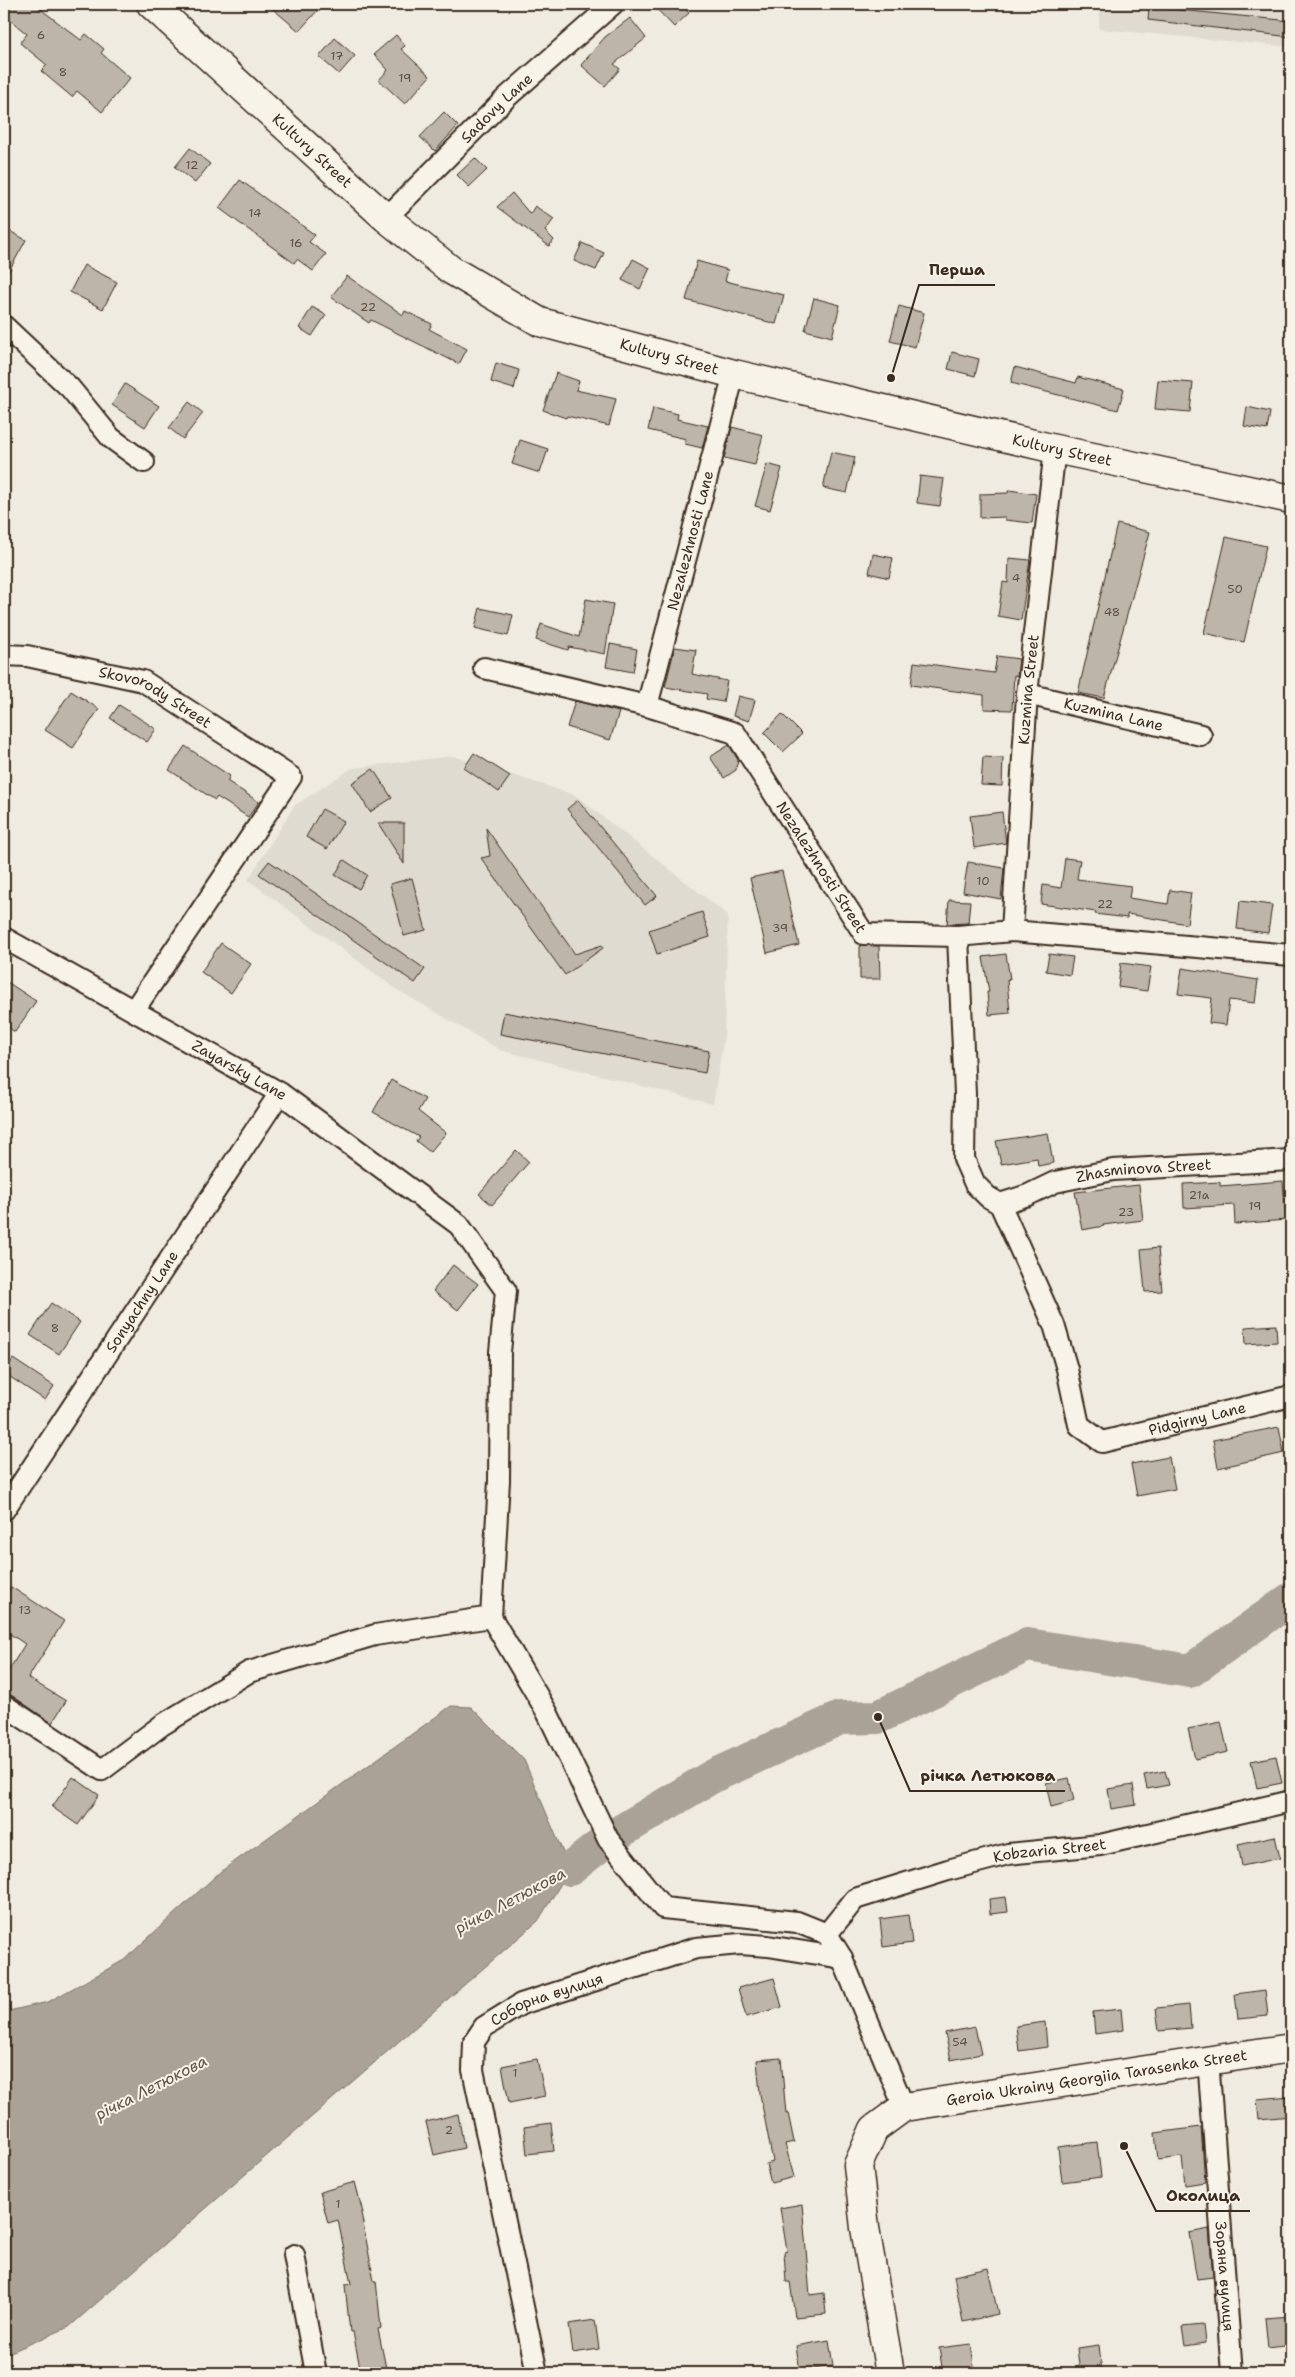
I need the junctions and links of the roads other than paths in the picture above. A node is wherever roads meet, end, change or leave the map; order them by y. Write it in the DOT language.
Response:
graph roads {
  1 [pos="151,4"];
  2 [pos="613,4"];
  3 [pos="386,218"];
  4 [pos="4,326"];
  5 [pos="734,374"];
  6 [pos="1055,449"];
  7 [pos="144,462"];
  8 [pos="1291,499"];
  9 [pos="4,656"];
  10 [pos="484,668"];
  11 [pos="1027,694"];
  12 [pos="647,706"];
  13 [pos="1201,735"];
  14 [pos="1012,931"];
  15 [pos="958,936"];
  16 [pos="4,938"];
  17 [pos="1291,955"];
  18 [pos="134,1010"];
  19 [pos="280,1093"];
  20 [pos="1291,1160"];
  21 [pos="1000,1204"];
  22 [pos="1291,1396"];
  23 [pos="4,1510"];
  24 [pos="491,1617"];
  25 [pos="4,1705"];
  26 [pos="1291,1801"];
  27 [pos="827,1934"];
  28 [pos="842,1958"];
  29 [pos="1291,2048"];
  30 [pos="1208,2059"];
  31 [pos="904,2107"];
  32 [pos="294,2255"];
  33 [pos="316,2373"];
  34 [pos="537,2373"];
  35 [pos="890,2373"];
  36 [pos="1232,2373"];
  1 -- 3 [label="street, Kultury Street"];
  2 -- 3 [label="street, Sadovy Lane"];
  3 -- 5 [label="street, Kultury Street"];
  4 -- 7 [label="street"];
  5 -- 6 [label="street, Kultury Street"];
  5 -- 12 [label="street, Nezalezhnosti Lane"];
  6 -- 8 [label="street, Kultury Street"];
  6 -- 11 [label="street, Kuzmina Street"];
  9 -- 18 [label="street, Skovorody Street"];
  10 -- 12 [label="street, Nezalezhnosti Street"];
  11 -- 13 [label="street, Kuzmina Lane"];
  11 -- 14 [label="street, Kuzmina Street"];
  12 -- 15 [label="street, Nezalezhnosti Street"];
  14 -- 15 [label="street, Nezalezhnosti Street"];
  14 -- 17 [label="street, Nezalezhnosti Street"];
  15 -- 21 [label="street"];
  16 -- 18 [label="street, Zayarsky Lane"];
  18 -- 19 [label="street, Zayarsky Lane"];
  19 -- 23 [label="street, Sonyachny Lane"];
  19 -- 24 [label="street, Zayarsky Lane"];
  20 -- 21 [label="street, Zhasminova Street"];
  21 -- 22 [label="street, Pidgirny Lane"];
  24 -- 25 [label="street"];
  24 -- 27 [label="street"];
  26 -- 27 [label="street, Kobzaria Street"];
  27 -- 28 [label="street"];
  28 -- 31 [label="street"];
  28 -- 34 [label="street, Соборна вулиця"];
  29 -- 30 [label="street, Geroia Ukrainy Georgiia Tarasenka Street"];
  30 -- 31 [label="street, Geroia Ukrainy Georgiia Tarasenka Street"];
  30 -- 36 [label="street, Зоряна вулиця"];
  31 -- 35 [label="street"];
  32 -- 33 [label="street"];
}
